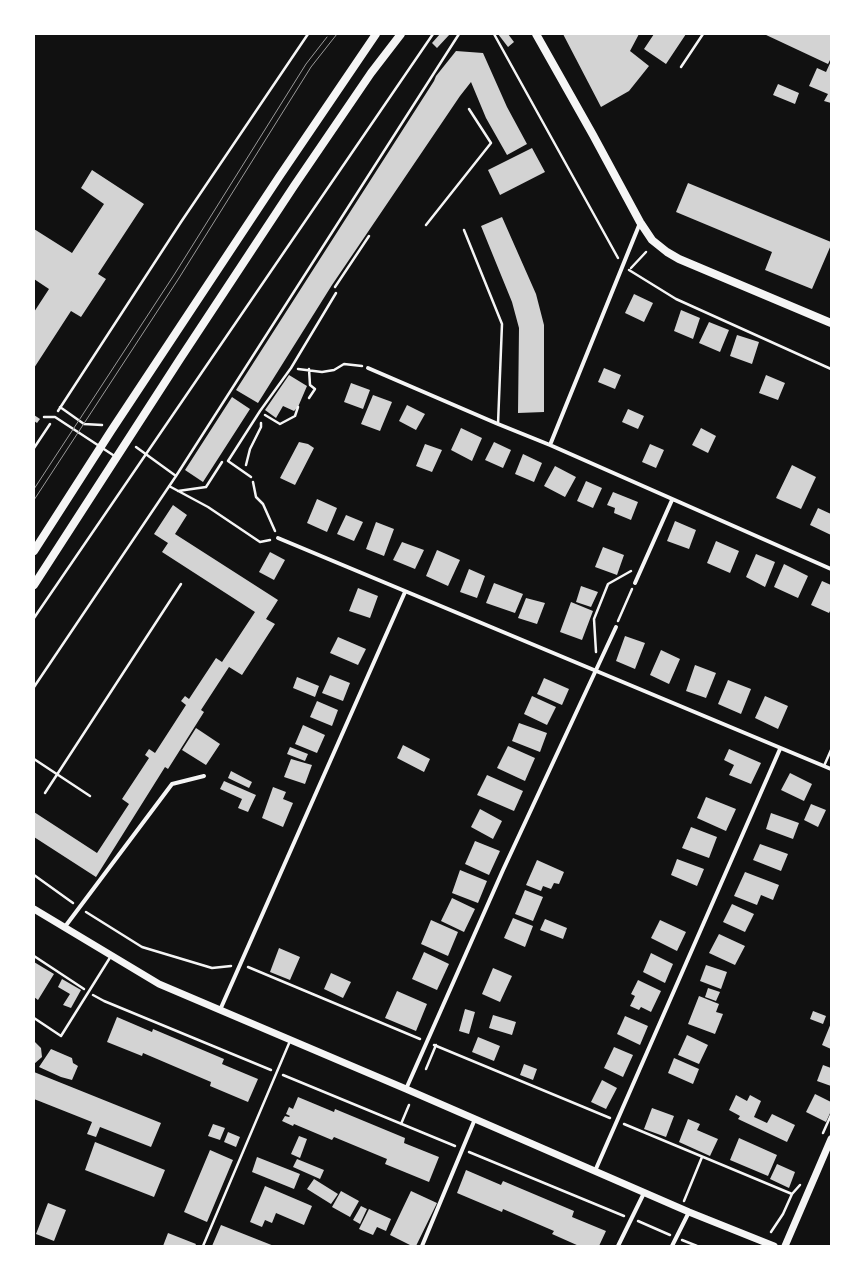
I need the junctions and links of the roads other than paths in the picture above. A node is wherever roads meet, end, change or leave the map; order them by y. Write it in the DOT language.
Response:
graph roads {
  1 [pos="376,34"];
  2 [pos="401,34"];
  3 [pos="536,34"];
  4 [pos="703,34"];
  5 [pos="681,67"];
  6 [pos="469,109"];
  7 [pos="640,222"];
  8 [pos="426,225"];
  9 [pos="464,230"];
  10 [pos="336,293"];
  11 [pos="831,324"];
  12 [pos="368,368"];
  13 [pos="44,417"];
  14 [pos="498,424"];
  15 [pos="550,445"];
  16 [pos="100,446"];
  17 [pos="116,457"];
  18 [pos="252,477"];
  19 [pos="672,500"];
  20 [pos="278,538"];
  21 [pos="34,551"];
  22 [pos="831,569"];
  23 [pos="635,583"];
  24 [pos="34,585"];
  25 [pos="405,592"];
  26 [pos="616,627"];
  27 [pos="597,670"];
  28 [pos="780,749"];
  29 [pos="831,750"];
  30 [pos="824,766"];
  31 [pos="831,769"];
  32 [pos="204,776"];
  33 [pos="34,909"];
  34 [pos="64,928"];
  35 [pos="111,956"];
  36 [pos="220,1010"];
  37 [pos="34,1018"];
  38 [pos="290,1040"];
  39 [pos="406,1089"];
  40 [pos="475,1119"];
  41 [pos="831,1139"];
  42 [pos="595,1171"];
  43 [pos="644,1193"];
  44 [pos="689,1212"];
  45 [pos="203,1246"];
  46 [pos="422,1246"];
  47 [pos="618,1246"];
  48 [pos="672,1246"];
  49 [pos="774,1246"];
  50 [pos="785,1246"];
  1 -- 16 [label="main road"];
  2 -- 17 [label="main road"];
  3 -- 7 [label="main road"];
  4 -- 5 [label="lane"];
  6 -- 8 [label="lane"];
  7 -- 11 [label="main road"];
  7 -- 15 [label="street"];
  9 -- 14 [label="lane"];
  10 -- 18 [label="lane"];
  12 -- 14 [label="street"];
  13 -- 16 [label="lane"];
  14 -- 15 [label="street"];
  15 -- 19 [label="street"];
  16 -- 17 [label="lane"];
  16 -- 21 [label="main road"];
  17 -- 24 [label="main road"];
  19 -- 22 [label="street"];
  19 -- 23 [label="street"];
  20 -- 25 [label="street"];
  25 -- 27 [label="street"];
  25 -- 36 [label="street"];
  26 -- 27 [label="street"];
  27 -- 28 [label="street"];
  27 -- 39 [label="street"];
  28 -- 30 [label="street"];
  28 -- 42 [label="street"];
  29 -- 30 [label="lane"];
  30 -- 31 [label="street"];
  32 -- 34 [label="street"];
  33 -- 34 [label="street"];
  34 -- 35 [label="street"];
  35 -- 36 [label="street"];
  35 -- 37 [label="lane"];
  36 -- 38 [label="street"];
  38 -- 39 [label="street"];
  38 -- 45 [label="lane"];
  39 -- 40 [label="street"];
  40 -- 42 [label="street"];
  40 -- 46 [label="street"];
  41 -- 50 [label="street"];
  42 -- 43 [label="street"];
  43 -- 44 [label="street"];
  43 -- 47 [label="street"];
  44 -- 48 [label="street"];
  44 -- 49 [label="street"];
}
